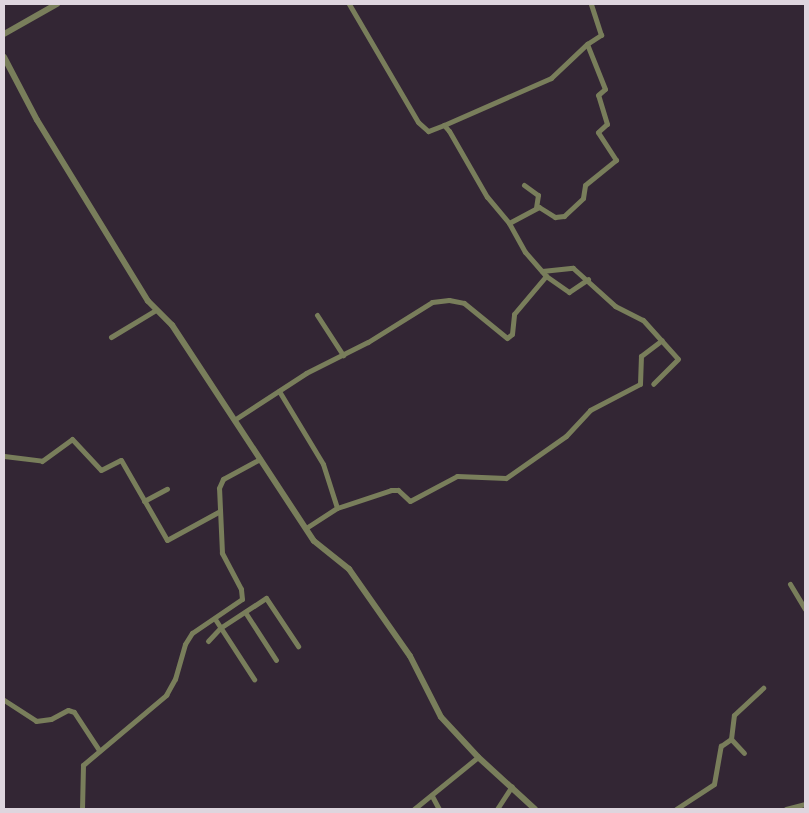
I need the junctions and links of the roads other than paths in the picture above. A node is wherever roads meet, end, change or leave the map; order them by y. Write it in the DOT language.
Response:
graph roads {
  1 [pos="54,4"];
  2 [pos="349,4"];
  3 [pos="591,4"];
  4 [pos="4,34"];
  5 [pos="587,44"];
  6 [pos="4,58"];
  7 [pos="444,125"];
  8 [pos="524,184"];
  9 [pos="536,208"];
  10 [pos="509,223"];
  11 [pos="542,271"];
  12 [pos="546,276"];
  13 [pos="588,279"];
  14 [pos="156,310"];
  15 [pos="317,315"];
  16 [pos="110,337"];
  17 [pos="662,340"];
  18 [pos="343,355"];
  19 [pos="653,384"];
  20 [pos="279,391"];
  21 [pos="234,420"];
  22 [pos="4,456"];
  23 [pos="260,459"];
  24 [pos="167,489"];
  25 [pos="144,501"];
  26 [pos="337,508"];
  27 [pos="220,511"];
  28 [pos="306,528"];
  29 [pos="790,584"];
  30 [pos="805,609"];
  31 [pos="245,612"];
  32 [pos="215,619"];
  33 [pos="220,628"];
  34 [pos="208,640"];
  35 [pos="298,646"];
  36 [pos="276,660"];
  37 [pos="254,679"];
  38 [pos="763,688"];
  39 [pos="4,700"];
  40 [pos="731,739"];
  41 [pos="99,750"];
  42 [pos="744,753"];
  43 [pos="478,757"];
  44 [pos="512,786"];
  45 [pos="432,796"];
  46 [pos="805,804"];
  47 [pos="82,809"];
  48 [pos="414,809"];
  49 [pos="439,809"];
  50 [pos="497,809"];
  51 [pos="535,809"];
  52 [pos="676,809"];
  53 [pos="786,809"];
  1 -- 4 [label="street"];
  2 -- 7 [label="street"];
  3 -- 5 [label="street"];
  5 -- 7 [label="street"];
  5 -- 9 [label="street"];
  6 -- 14 [label="street"];
  7 -- 10 [label="street"];
  8 -- 9 [label="street"];
  9 -- 10 [label="street"];
  10 -- 11 [label="street"];
  11 -- 12 [label="street"];
  11 -- 13 [label="street"];
  12 -- 13 [label="street"];
  12 -- 18 [label="street"];
  13 -- 17 [label="street"];
  14 -- 16 [label="street"];
  14 -- 21 [label="street"];
  15 -- 18 [label="street"];
  17 -- 19 [label="street"];
  17 -- 26 [label="street"];
  18 -- 20 [label="street"];
  20 -- 21 [label="street"];
  20 -- 26 [label="street"];
  21 -- 23 [label="street"];
  22 -- 25 [label="street"];
  23 -- 27 [label="street"];
  23 -- 28 [label="street"];
  24 -- 25 [label="street"];
  25 -- 27 [label="street"];
  26 -- 28 [label="street"];
  27 -- 32 [label="street"];
  28 -- 43 [label="street"];
  29 -- 30 [label="street"];
  31 -- 33 [label="street"];
  31 -- 35 [label="street"];
  31 -- 36 [label="street"];
  32 -- 33 [label="street"];
  32 -- 41 [label="street"];
  33 -- 34 [label="street"];
  33 -- 37 [label="street"];
  38 -- 40 [label="street"];
  39 -- 41 [label="street"];
  40 -- 42 [label="street"];
  40 -- 52 [label="street"];
  41 -- 47 [label="street"];
  43 -- 44 [label="street"];
  43 -- 45 [label="street"];
  44 -- 50 [label="street"];
  44 -- 51 [label="street"];
  45 -- 48 [label="street"];
  45 -- 49 [label="street"];
  46 -- 53 [label="street"];
}
